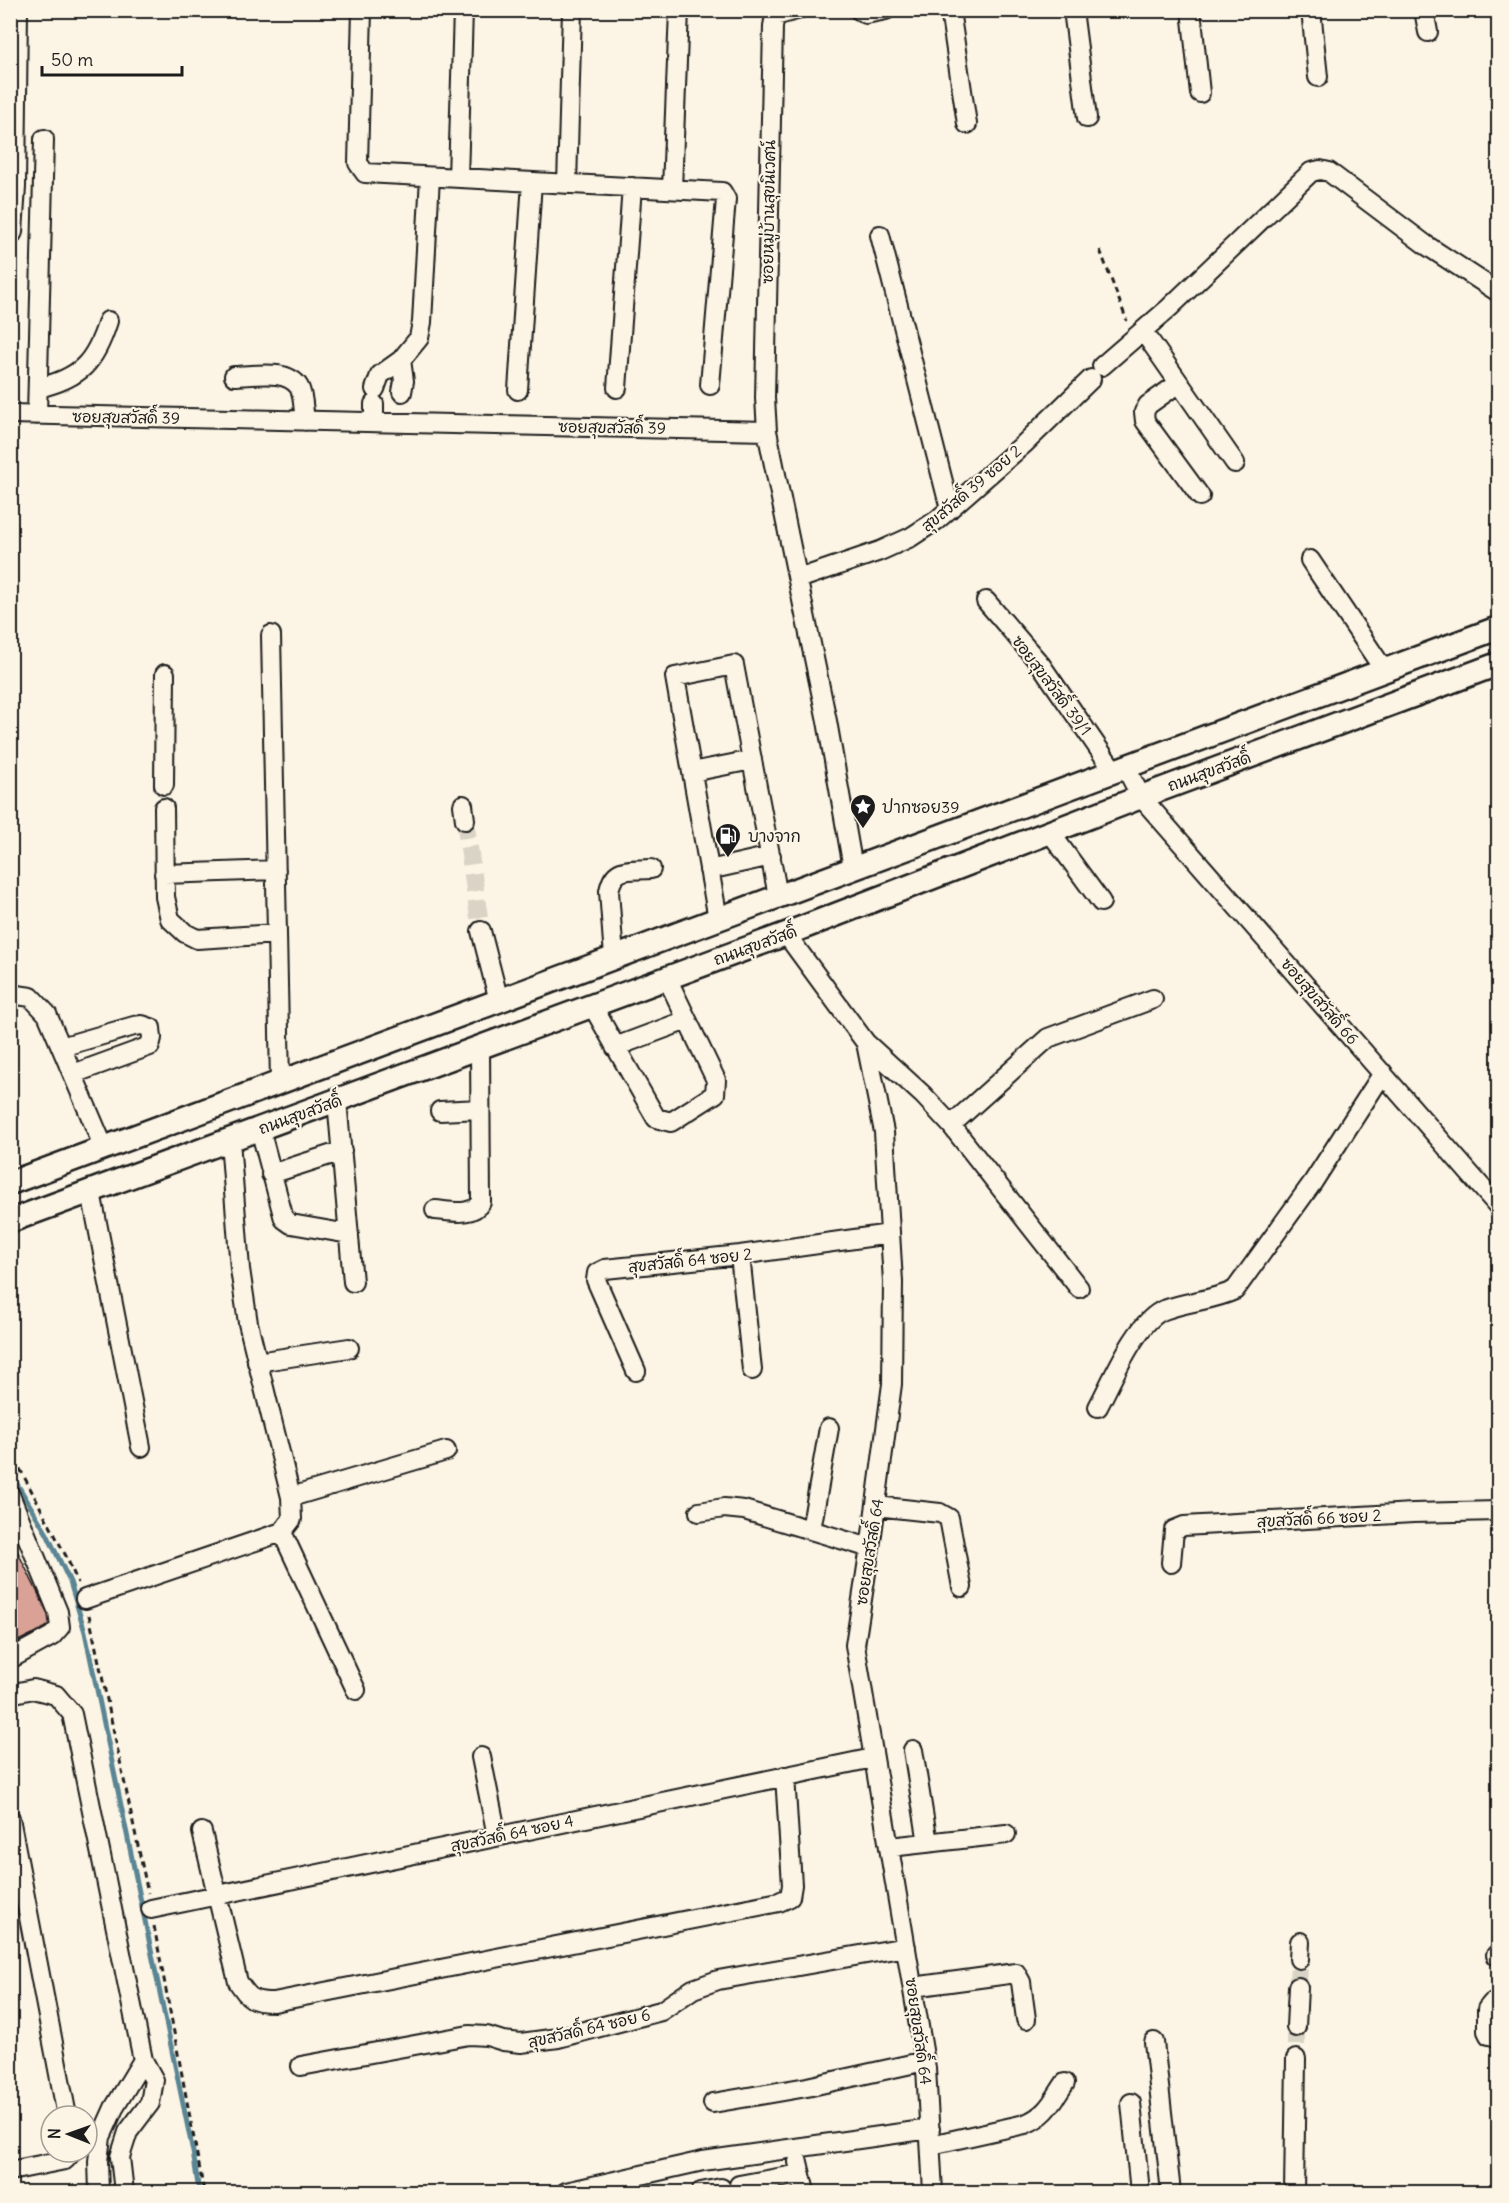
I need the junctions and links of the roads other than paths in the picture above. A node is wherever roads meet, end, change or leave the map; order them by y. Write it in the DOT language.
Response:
graph roads {
  1 [pos="18,10"];
  2 [pos="362,10"];
  3 [pos="463,10"];
  4 [pos="572,10"];
  5 [pos="679,10"];
  6 [pos="798,10"];
  7 [pos="859,10"];
  8 [pos="886,10"];
  9 [pos="950,10"];
  10 [pos="1073,10"];
  11 [pos="1191,10"];
  12 [pos="1311,10"];
  13 [pos="1424,10"];
  14 [pos="775,13"];
  15 [pos="1428,32"];
  16 [pos="1318,77"];
  17 [pos="1200,93"];
  18 [pos="1088,118"];
  19 [pos="967,124"];
  20 [pos="44,139"];
  21 [pos="430,177"];
  22 [pos="458,178"];
  23 [pos="532,182"];
  24 [pos="567,184"];
  25 [pos="632,187"];
  26 [pos="672,189"];
  27 [pos="880,236"];
  28 [pos="10,237"];
  29 [pos="1498,292"];
  30 [pos="108,321"];
  31 [pos="1138,336"];
  32 [pos="401,360"];
  33 [pos="234,376"];
  34 [pos="1179,383"];
  35 [pos="710,385"];
  36 [pos="38,388"];
  37 [pos="617,388"];
  38 [pos="518,390"];
  39 [pos="10,414"];
  40 [pos="37,415"];
  41 [pos="304,421"];
  42 [pos="374,422"];
  43 [pos="400,423"];
  44 [pos="767,430"];
  45 [pos="1235,463"];
  46 [pos="1200,496"];
  47 [pos="950,509"];
  48 [pos="1310,560"];
  49 [pos="798,579"];
  50 [pos="986,601"];
  51 [pos="1498,627"];
  52 [pos="271,635"];
  53 [pos="1498,664"];
  54 [pos="1384,670"];
  55 [pos="165,674"];
  56 [pos="752,760"];
  57 [pos="1119,769"];
  58 [pos="692,772"];
  59 [pos="164,785"];
  60 [pos="1141,797"];
  61 [pos="164,808"];
  62 [pos="1050,832"];
  63 [pos="771,856"];
  64 [pos="853,868"];
  65 [pos="651,869"];
  66 [pos="276,870"];
  67 [pos="710,870"];
  68 [pos="165,874"];
  69 [pos="778,896"];
  70 [pos="1101,902"];
  71 [pos="718,919"];
  72 [pos="481,931"];
  73 [pos="277,934"];
  74 [pos="786,934"];
  75 [pos="614,957"];
  76 [pos="667,978"];
  77 [pos="10,994"];
  78 [pos="1153,999"];
  79 [pos="499,1001"];
  80 [pos="592,1005"];
  81 [pos="687,1020"];
  82 [pos="107,1034"];
  83 [pos="866,1043"];
  84 [pos="61,1047"];
  85 [pos="480,1047"];
  86 [pos="615,1047"];
  87 [pos="116,1058"];
  88 [pos="1383,1073"];
  89 [pos="72,1074"];
  90 [pos="280,1082"];
  91 [pos="337,1100"];
  92 [pos="480,1109"];
  93 [pos="440,1112"];
  94 [pos="951,1125"];
  95 [pos="260,1129"];
  96 [pos="230,1140"];
  97 [pos="104,1148"];
  98 [pos="342,1151"];
  99 [pos="271,1174"];
  100 [pos="10,1183"];
  101 [pos="91,1192"];
  102 [pos="1498,1206"];
  103 [pos="435,1210"];
  104 [pos="10,1221"];
  105 [pos="349,1234"];
  106 [pos="890,1234"];
  107 [pos="740,1255"];
  108 [pos="353,1282"];
  109 [pos="1079,1288"];
  110 [pos="349,1348"];
  111 [pos="258,1362"];
  112 [pos="752,1370"];
  113 [pos="636,1371"];
  114 [pos="1098,1407"];
  115 [pos="829,1428"];
  116 [pos="141,1447"];
  117 [pos="446,1451"];
  118 [pos="10,1495"];
  119 [pos="291,1497"];
  120 [pos="876,1506"];
  121 [pos="1498,1511"];
  122 [pos="699,1512"];
  123 [pos="811,1530"];
  124 [pos="282,1532"];
  125 [pos="870,1548"];
  126 [pos="1171,1563"];
  127 [pos="962,1587"];
  128 [pos="85,1599"];
  129 [pos="10,1659"];
  130 [pos="356,1690"];
  131 [pos="10,1694"];
  132 [pos="913,1750"];
  133 [pos="480,1757"];
  134 [pos="873,1758"];
  135 [pos="785,1776"];
  136 [pos="10,1818"];
  137 [pos="202,1832"];
  138 [pos="1006,1834"];
  139 [pos="497,1836"];
  140 [pos="928,1843"];
  141 [pos="890,1847"];
  142 [pos="216,1895"];
  143 [pos="151,1909"];
  144 [pos="906,1947"];
  145 [pos="913,1987"];
  146 [pos="1298,1987"];
  147 [pos="1498,2003"];
  148 [pos="1026,2019"];
  149 [pos="1296,2027"];
  150 [pos="1498,2037"];
  151 [pos="1154,2042"];
  152 [pos="1296,2059"];
  153 [pos="143,2060"];
  154 [pos="925,2061"];
  155 [pos="301,2066"];
  156 [pos="1065,2083"];
  157 [pos="713,2103"];
  158 [pos="1131,2103"];
  159 [pos="65,2104"];
  160 [pos="931,2137"];
  161 [pos="795,2148"];
  162 [pos="99,2153"];
  163 [pos="120,2157"];
  164 [pos="99,2161"];
  165 [pos="45,2164"];
  166 [pos="98,2164"];
  167 [pos="10,2171"];
  168 [pos="800,2174"];
  169 [pos="99,2193"];
  170 [pos="124,2193"];
  171 [pos="566,2193"];
  172 [pos="701,2193"];
  173 [pos="805,2193"];
  174 [pos="933,2193"];
  175 [pos="1140,2193"];
  176 [pos="1171,2193"];
  177 [pos="1294,2193"];
  1 -- 28 [label="street"];
  2 -- 21 [label="street"];
  3 -- 22 [label="street"];
  4 -- 24 [label="street"];
  5 -- 26 [label="street"];
  6 -- 14 [label="street, ซอยหมู่บ้านสุขนิเวศน์"];
  7 -- 8 [label="street"];
  9 -- 19 [label="street"];
  10 -- 18 [label="street"];
  11 -- 17 [label="street"];
  12 -- 16 [label="street"];
  13 -- 15 [label="street"];
  14 -- 44 [label="street, ซอยหมู่บ้านสุขนิเวศน์"];
  20 -- 36 [label="street"];
  21 -- 22 [label="street"];
  21 -- 32 [label="street"];
  22 -- 23 [label="street"];
  23 -- 24 [label="street"];
  23 -- 38 [label="street"];
  24 -- 25 [label="street"];
  25 -- 26 [label="street"];
  25 -- 37 [label="street"];
  26 -- 35 [label="street"];
  27 -- 47 [label="street"];
  29 -- 31 [label="street, สุขสวัสดิ์ 39 ซอย 2"];
  30 -- 36 [label="street"];
  31 -- 34 [label="street"];
  31 -- 47 [label="street, สุขสวัสดิ์ 39 ซอย 2"];
  32 -- 42 [label="street"];
  32 -- 43 [label="street"];
  33 -- 41 [label="street"];
  34 -- 45 [label="street"];
  34 -- 46 [label="street"];
  36 -- 40 [label="street"];
  39 -- 40 [label="street, ซอยสุขสวัสดิ์ 39"];
  40 -- 41 [label="street, ซอยสุขสวัสดิ์ 39"];
  41 -- 42 [label="street, ซอยสุขสวัสดิ์ 39"];
  42 -- 43 [label="street, ซอยสุขสวัสดิ์ 39"];
  43 -- 44 [label="street, ซอยสุขสวัสดิ์ 39"];
  44 -- 49 [label="street"];
  47 -- 49 [label="street, สุขสวัสดิ์ 39 ซอย 2"];
  48 -- 54 [label="street"];
  49 -- 64 [label="street"];
  50 -- 57 [label="street, ซอยสุขสวัสดิ์ 39/1"];
  51 -- 54 [label="main road, ถนนสุขสวัสดิ์"];
  52 -- 66 [label="street"];
  53 -- 60 [label="main road, ถนนสุขสวัสดิ์"];
  54 -- 57 [label="main road, ถนนสุขสวัสดิ์"];
  55 -- 59 [label="street"];
  56 -- 58 [label="street"];
  56 -- 58 [label="street"];
  56 -- 63 [label="street"];
  57 -- 60 [label="street, ซอยสุขสวัสดิ์ 39/1"];
  57 -- 64 [label="main road, ถนนสุขสวัสดิ์"];
  58 -- 67 [label="street"];
  60 -- 62 [label="main road, ถนนสุขสวัสดิ์"];
  60 -- 88 [label="street, ซอยสุขสวัสดิ์ 66"];
  61 -- 68 [label="street"];
  62 -- 70 [label="street"];
  62 -- 74 [label="main road, ถนนสุขสวัสดิ์"];
  63 -- 67 [label="street"];
  63 -- 69 [label="street"];
  64 -- 69 [label="main road, ถนนสุขสวัสดิ์"];
  65 -- 75 [label="street"];
  66 -- 68 [label="street"];
  66 -- 73 [label="street"];
  67 -- 71 [label="street"];
  68 -- 73 [label="street"];
  69 -- 71 [label="main road, ถนนสุขสวัสดิ์"];
  71 -- 75 [label="main road, ถนนสุขสวัสดิ์"];
  72 -- 79 [label="street"];
  73 -- 90 [label="street"];
  74 -- 76 [label="main road, ถนนสุขสวัสดิ์"];
  74 -- 83 [label="street, ซอยสุขสวัสดิ์ 64"];
  75 -- 79 [label="main road, ถนนสุขสวัสดิ์"];
  76 -- 80 [label="main road, ถนนสุขสวัสดิ์"];
  76 -- 81 [label="street"];
  77 -- 84 [label="street"];
  78 -- 94 [label="street"];
  79 -- 90 [label="main road, ถนนสุขสวัสดิ์"];
  80 -- 85 [label="main road, ถนนสุขสวัสดิ์"];
  80 -- 86 [label="street"];
  81 -- 86 [label="street"];
  81 -- 86 [label="street"];
  82 -- 84 [label="street"];
  82 -- 87 [label="street"];
  82 -- 87 [label="street"];
  83 -- 94 [label="street"];
  83 -- 106 [label="street, ซอยสุขสวัสดิ์ 64"];
  84 -- 89 [label="street"];
  85 -- 91 [label="main road, ถนนสุขสวัสดิ์"];
  85 -- 92 [label="street"];
  87 -- 89 [label="street"];
  88 -- 102 [label="street, ซอยสุขสวัสดิ์ 66"];
  88 -- 114 [label="street"];
  89 -- 97 [label="street"];
  90 -- 97 [label="main road, ถนนสุขสวัสดิ์"];
  91 -- 95 [label="main road, ถนนสุขสวัสดิ์"];
  91 -- 98 [label="street"];
  92 -- 93 [label="street"];
  92 -- 103 [label="street"];
  94 -- 109 [label="street"];
  95 -- 96 [label="main road, ถนนสุขสวัสดิ์"];
  95 -- 99 [label="street"];
  96 -- 101 [label="main road, ถนนสุขสวัสดิ์"];
  96 -- 111 [label="street"];
  97 -- 100 [label="main road, ถนนสุขสวัสดิ์"];
  98 -- 99 [label="street"];
  98 -- 105 [label="street"];
  99 -- 105 [label="street"];
  101 -- 104 [label="main road, ถนนสุขสวัสดิ์"];
  101 -- 116 [label="street"];
  105 -- 108 [label="street"];
  106 -- 107 [label="street, สุขสวัสดิ์ 64 ซอย 2"];
  106 -- 120 [label="street, ซอยสุขสวัสดิ์ 64"];
  107 -- 112 [label="street"];
  107 -- 113 [label="street, สุขสวัสดิ์ 64 ซอย 2"];
  110 -- 111 [label="street"];
  111 -- 119 [label="street"];
  115 -- 123 [label="street"];
  117 -- 119 [label="street"];
  118 -- 129 [label="street"];
  119 -- 124 [label="street"];
  120 -- 125 [label="street, ซอยสุขสวัสดิ์ 64"];
  120 -- 127 [label="street"];
  121 -- 126 [label="street, สุขสวัสดิ์ 66 ซอย 2"];
  122 -- 123 [label="street"];
  123 -- 125 [label="street"];
  124 -- 128 [label="street"];
  124 -- 130 [label="street"];
  125 -- 134 [label="street, ซอยสุขสวัสดิ์ 64"];
  131 -- 153 [label="street"];
  132 -- 140 [label="street"];
  133 -- 139 [label="street"];
  134 -- 135 [label="street, สุขสวัสดิ์ 64 ซอย 4"];
  134 -- 141 [label="street, ซอยสุขสวัสดิ์ 64"];
  135 -- 139 [label="street, สุขสวัสดิ์ 64 ซอย 4"];
  135 -- 142 [label="street"];
  136 -- 159 [label="street"];
  137 -- 142 [label="street"];
  138 -- 140 [label="street"];
  139 -- 142 [label="street, สุขสวัสดิ์ 64 ซอย 4"];
  140 -- 141 [label="street"];
  141 -- 144 [label="street, ซอยสุขสวัสดิ์ 64"];
  142 -- 143 [label="street, สุขสวัสดิ์ 64 ซอย 4"];
  144 -- 145 [label="street, ซอยสุขสวัสดิ์ 64"];
  144 -- 155 [label="street, สุขสวัสดิ์ 64 ซอย 6"];
  145 -- 148 [label="street"];
  145 -- 154 [label="street, ซอยสุขสวัสดิ์ 64"];
  146 -- 149 [label="street"];
  147 -- 150 [label="street"];
  151 -- 176 [label="street"];
  152 -- 177 [label="street"];
  153 -- 162 [label="street"];
  153 -- 163 [label="street"];
  154 -- 157 [label="street"];
  154 -- 160 [label="street, ซอยสุขสวัสดิ์ 64"];
  156 -- 160 [label="street"];
  158 -- 175 [label="street"];
  160 -- 161 [label="street"];
  160 -- 174 [label="street, ซอยสุขสวัสดิ์ 64"];
  161 -- 168 [label="street"];
  161 -- 171 [label="street"];
  163 -- 164 [label="street"];
  163 -- 170 [label="street"];
  165 -- 167 [label="street"];
  166 -- 169 [label="street"];
  168 -- 172 [label="street"];
  168 -- 173 [label="street"];
}
